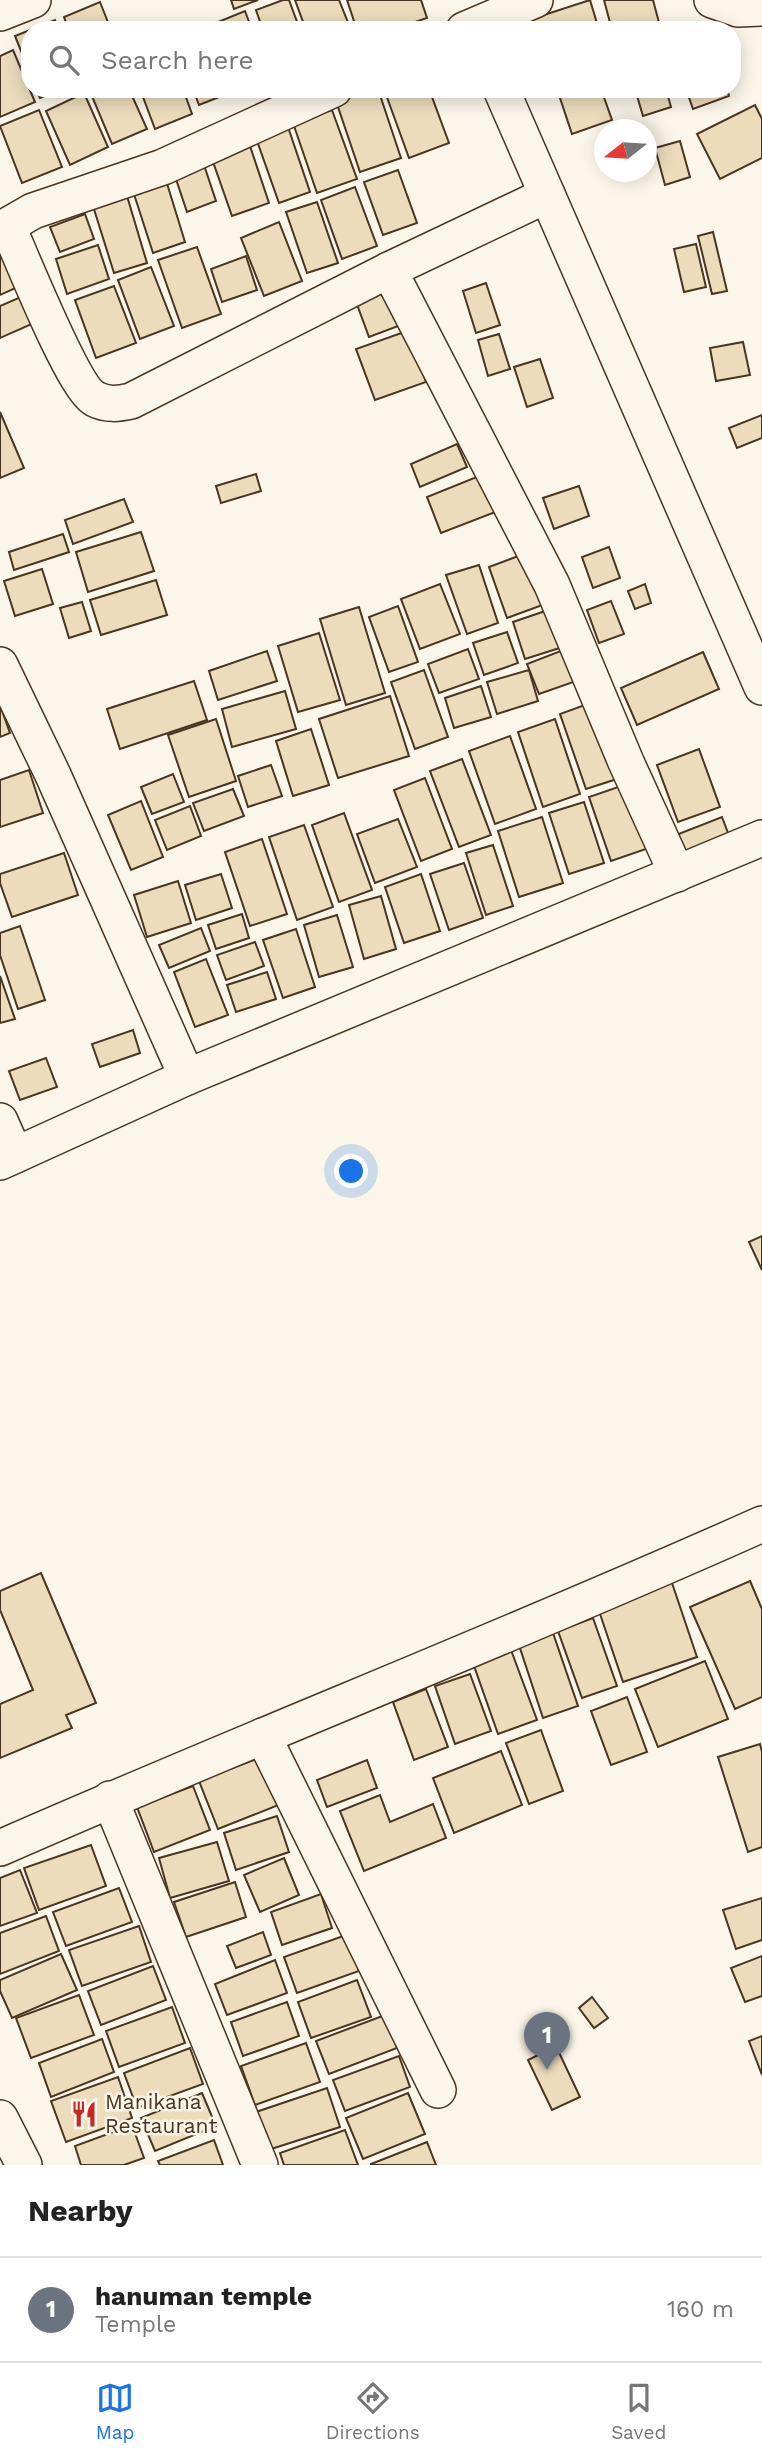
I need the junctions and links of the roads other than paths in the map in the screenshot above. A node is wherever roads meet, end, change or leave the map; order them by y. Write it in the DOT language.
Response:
graph roads {
  1 [pos="33,0"];
  2 [pos="535,0"];
  3 [pos="712,0"];
  4 [pos="762,8"];
  5 [pos="0,13"];
  6 [pos="468,21"];
  7 [pos="314,98"];
  8 [pos="505,98"];
  9 [pos="547,195"];
  10 [pos="4,228"];
  11 [pos="389,270"];
  12 [pos="0,665"];
  13 [pos="762,687"];
  14 [pos="762,838"];
  15 [pos="677,874"];
  16 [pos="187,1077"];
  17 [pos="0,1121"];
  18 [pos="7,1158"];
  19 [pos="762,1524"];
  20 [pos="263,1736"];
  21 [pos="110,1799"];
  22 [pos="0,1848"];
  23 [pos="438,2090"];
  24 [pos="0,2118"];
  25 [pos="24,2165"];
  26 [pos="260,2165"];
  1 -- 5 [label="street"];
  2 -- 6 [label="street"];
  3 -- 4 [label="street"];
  7 -- 10 [label="street"];
  8 -- 9 [label="street"];
  9 -- 11 [label="street"];
  9 -- 13 [label="street"];
  10 -- 11 [label="street"];
  11 -- 15 [label="street"];
  12 -- 16 [label="street"];
  14 -- 15 [label="street"];
  15 -- 16 [label="street"];
  16 -- 18 [label="street"];
  17 -- 18 [label="street"];
  19 -- 20 [label="street"];
  20 -- 21 [label="street"];
  20 -- 23 [label="street"];
  21 -- 22 [label="street"];
  21 -- 26 [label="street"];
  24 -- 25 [label="street"];
}
